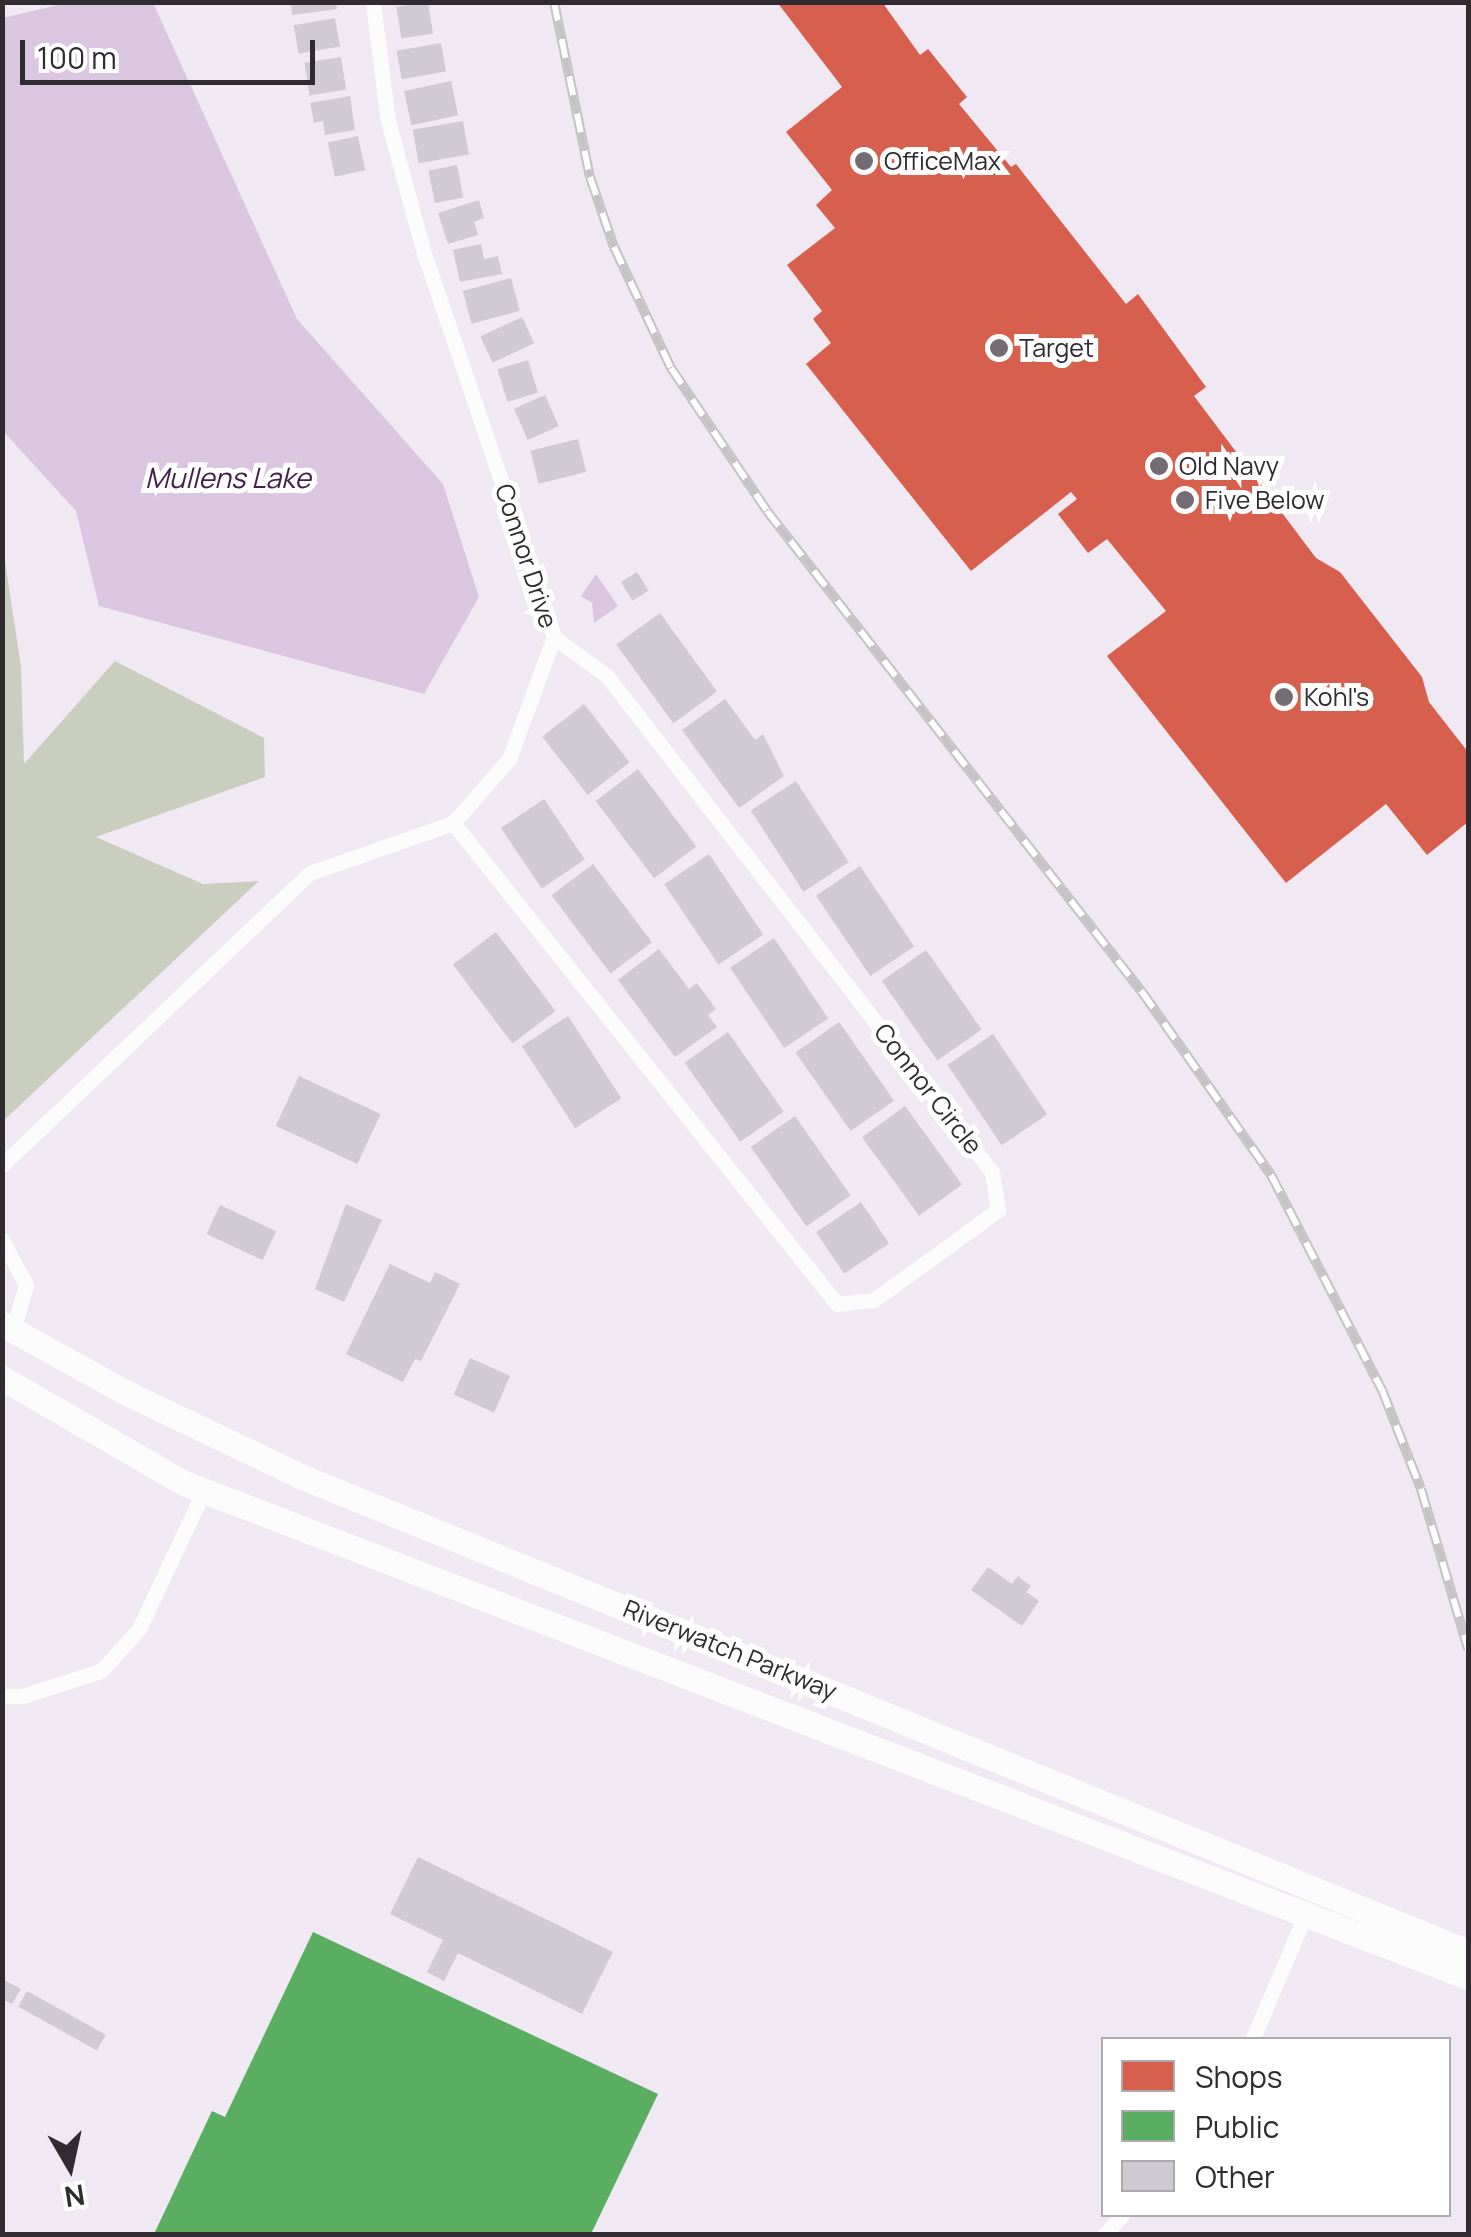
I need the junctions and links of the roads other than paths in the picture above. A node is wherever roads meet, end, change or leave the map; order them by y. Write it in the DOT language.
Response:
graph roads {
  1 [pos="373,2"];
  2 [pos="554,636"];
  3 [pos="453,824"];
  4 [pos="2,1165"];
  5 [pos="2,1240"];
  6 [pos="8,1327"];
  7 [pos="2,1378"];
  8 [pos="204,1490"];
  9 [pos="2,1696"];
  10 [pos="1310,1903"];
  11 [pos="1468,1952"];
  12 [pos="1468,1976"];
  13 [pos="1253,2037"];
  1 -- 2 [label="street, Connor Drive"];
  2 -- 3 [label="street, Connor Drive"];
  2 -- 3 [label="street, Connor Circle"];
  3 -- 4 [label="street"];
  5 -- 6 [label="street"];
  6 -- 10 [label="main road, Riverwatch Parkway"];
  7 -- 8 [label="main road, Riverwatch Parkway"];
  8 -- 9 [label="street"];
  8 -- 10 [label="main road, Riverwatch Parkway"];
  10 -- 11 [label="main road, Riverwatch Parkway"];
  10 -- 12 [label="main road, Riverwatch Parkway"];
  10 -- 13 [label="street"];
}
